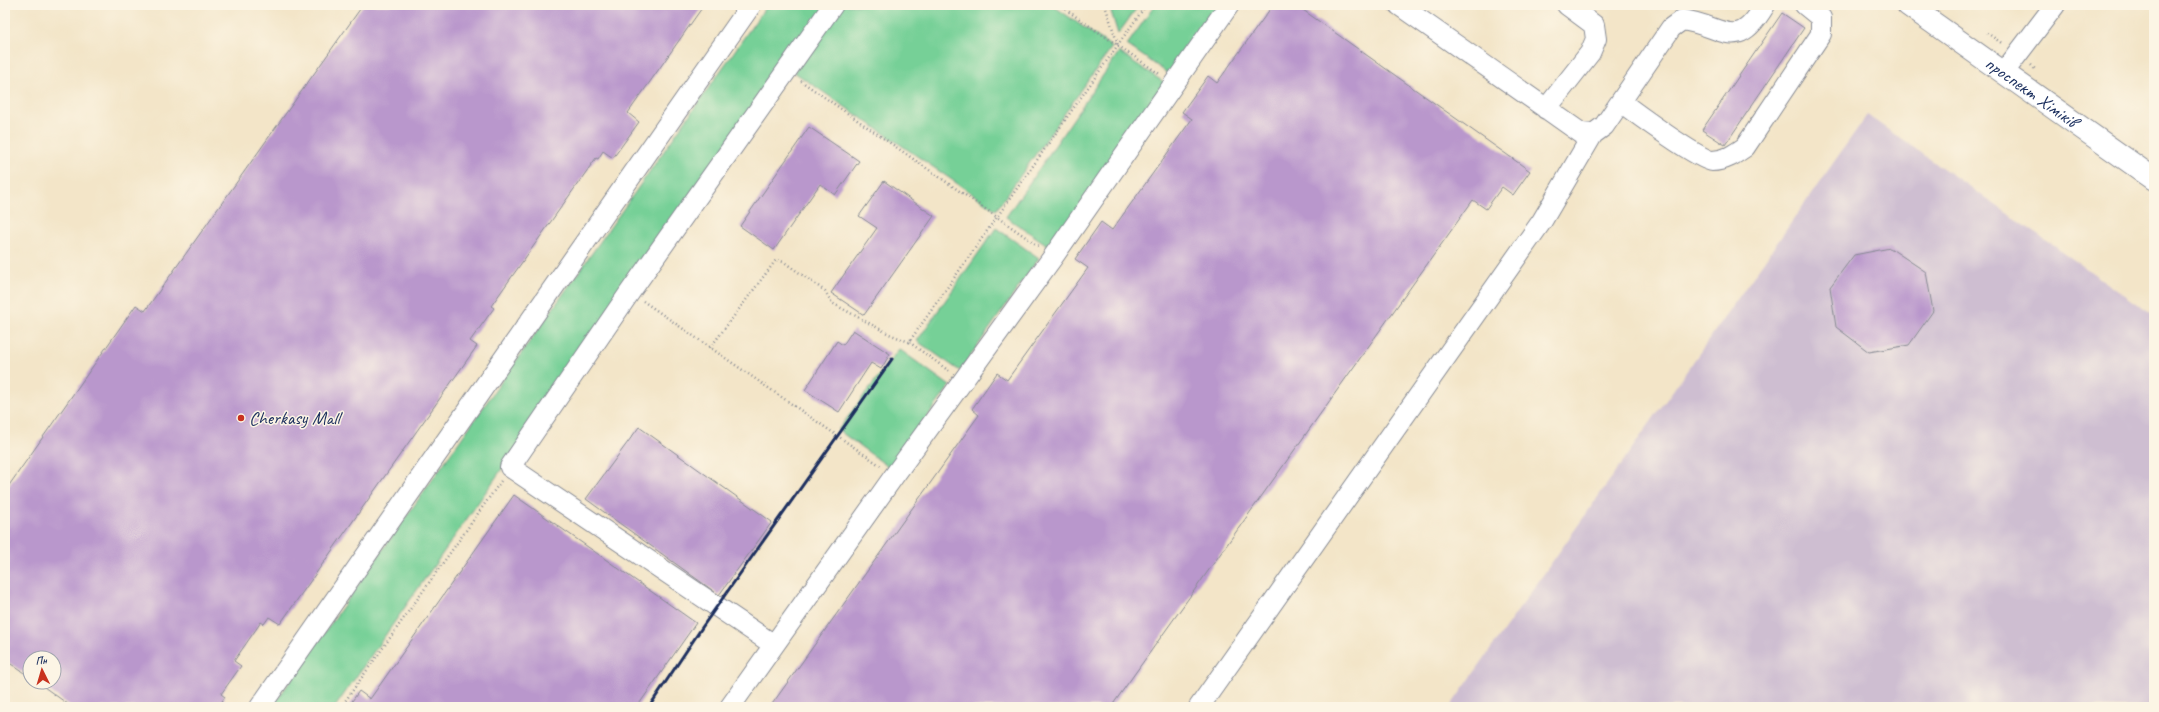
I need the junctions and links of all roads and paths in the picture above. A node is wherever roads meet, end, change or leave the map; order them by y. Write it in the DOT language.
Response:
graph roads {
  1 [pos="751,5"];
  2 [pos="833,5"];
  3 [pos="1058,5"];
  4 [pos="1105,5"];
  5 [pos="1146,5"];
  6 [pos="1229,5"];
  7 [pos="1400,5"];
  8 [pos="1567,5"];
  9 [pos="1765,5"];
  10 [pos="1805,5"];
  11 [pos="1908,5"];
  12 [pos="2055,5"];
  13 [pos="1118,46"];
  14 [pos="787,72"];
  15 [pos="2004,72"];
  16 [pos="1174,83"];
  17 [pos="1621,102"];
  18 [pos="1546,109"];
  19 [pos="1594,134"];
  20 [pos="2154,179"];
  21 [pos="997,218"];
  22 [pos="1054,257"];
  23 [pos="630,292"];
  24 [pos="909,342"];
  25 [pos="710,348"];
  26 [pos="963,381"];
  27 [pos="510,467"];
  28 [pos="894,476"];
  29 [pos="774,645"];
  30 [pos="260,707"];
  31 [pos="342,707"];
  32 [pos="730,707"];
  33 [pos="1199,707"];
  1 -- 30 [label="lane"];
  2 -- 14 [label="lane"];
  3 -- 13 [label="path"];
  4 -- 13 [label="path"];
  5 -- 13 [label="path"];
  6 -- 16 [label="lane"];
  7 -- 18 [label="lane"];
  8 -- 18 [label="lane"];
  9 -- 17 [label="lane"];
  10 -- 17 [label="lane"];
  11 -- 15 [label="main road, проспект Хіміків"];
  12 -- 15 [label="lane"];
  13 -- 16 [label="path"];
  13 -- 21 [label="path"];
  14 -- 21 [label="path"];
  14 -- 23 [label="lane"];
  15 -- 20 [label="main road, проспект Хіміків"];
  16 -- 22 [label="lane"];
  17 -- 19 [label="lane"];
  18 -- 19 [label="lane"];
  19 -- 33 [label="lane"];
  21 -- 22 [label="path"];
  21 -- 24 [label="path"];
  22 -- 26 [label="lane"];
  23 -- 25 [label="path"];
  23 -- 27 [label="lane"];
  24 -- 25 [label="path"];
  24 -- 26 [label="path"];
  25 -- 28 [label="path"];
  26 -- 28 [label="lane"];
  27 -- 29 [label="lane"];
  27 -- 31 [label="path"];
  28 -- 29 [label="lane"];
  29 -- 32 [label="lane"];
}
